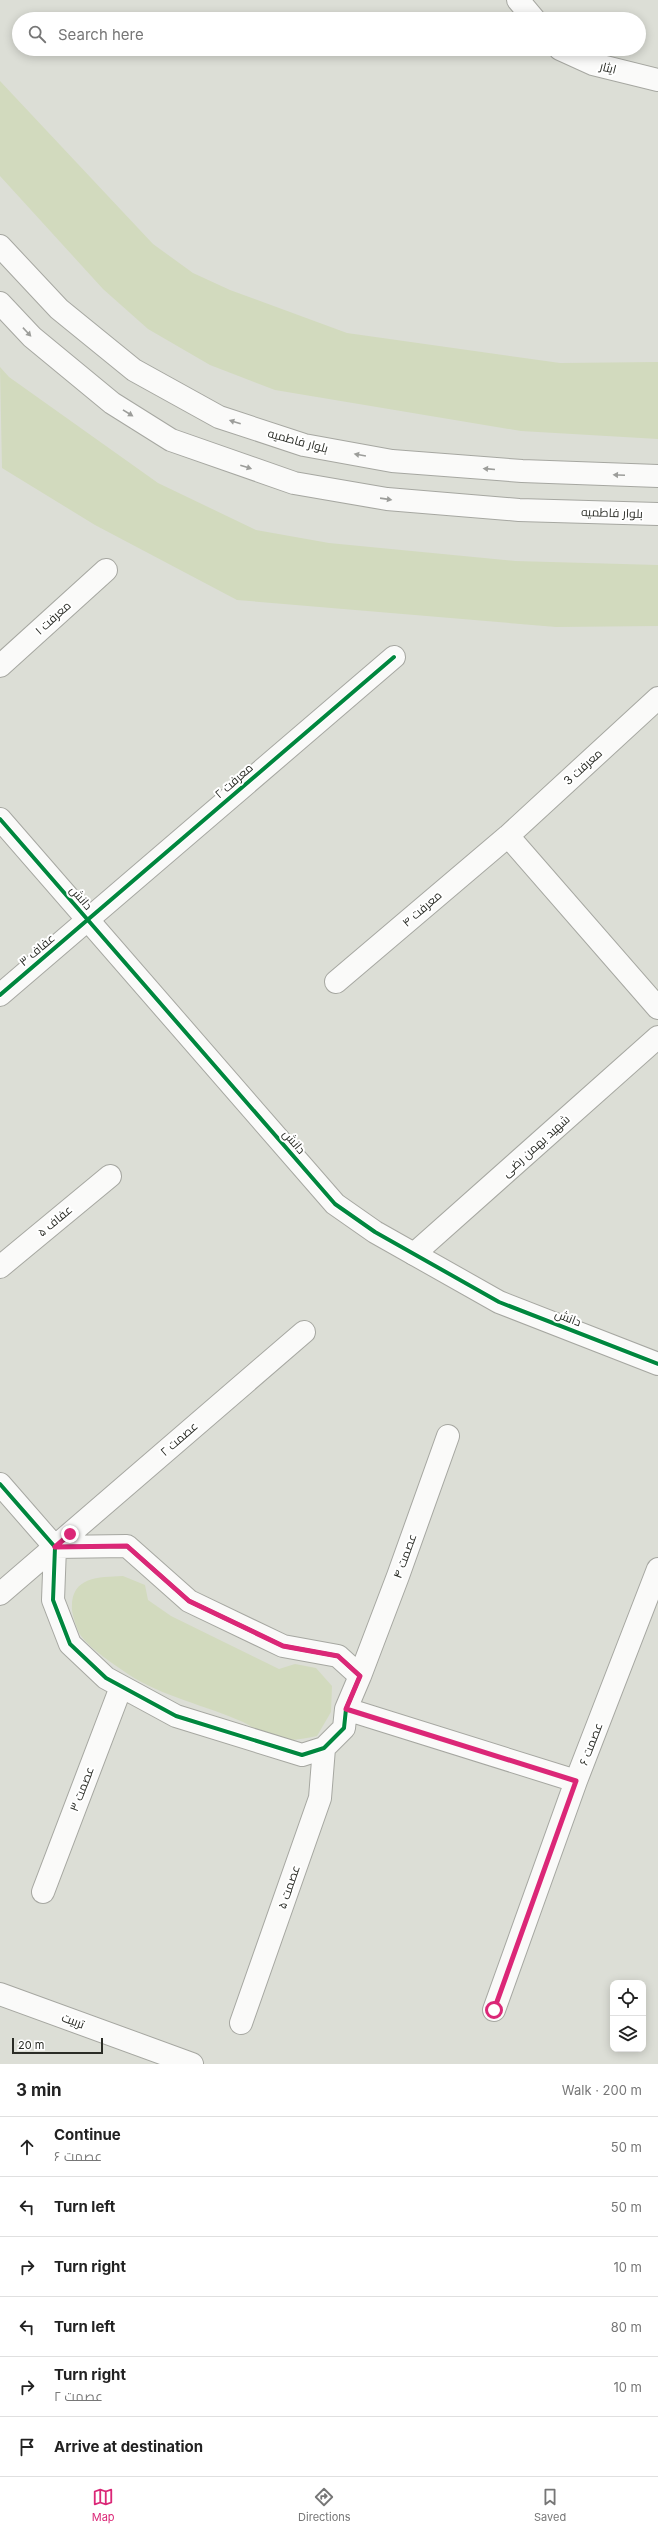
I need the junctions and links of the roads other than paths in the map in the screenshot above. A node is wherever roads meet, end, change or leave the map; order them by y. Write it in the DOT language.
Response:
graph roads {
  1 [pos="518,0"];
  2 [pos="528,12"];
  3 [pos="576,56"];
  4 [pos="658,80"];
  5 [pos="0,246"];
  6 [pos="0,303"];
  7 [pos="658,476"];
  8 [pos="658,514"];
  9 [pos="106,570"];
  10 [pos="394,657"];
  11 [pos="0,666"];
  12 [pos="658,698"];
  13 [pos="0,819"];
  14 [pos="508,836"];
  15 [pos="87,921"];
  16 [pos="336,982"];
  17 [pos="0,995"];
  18 [pos="658,1008"];
  19 [pos="658,1037"];
  20 [pos="110,1176"];
  21 [pos="414,1254"];
  22 [pos="0,1267"];
  23 [pos="304,1332"];
  24 [pos="658,1364"];
  25 [pos="448,1436"];
  26 [pos="0,1484"];
  27 [pos="55,1547"];
  28 [pos="658,1569"];
  29 [pos="0,1594"];
  30 [pos="360,1676"];
  31 [pos="121,1687"];
  32 [pos="346,1709"];
  33 [pos="324,1748"];
  34 [pos="576,1781"];
  35 [pos="42,1892"];
  36 [pos="0,1995"];
  37 [pos="494,2010"];
  38 [pos="241,2023"];
  39 [pos="192,2064"];
  1 -- 2 [label="street"];
  3 -- 4 [label="street, ایثار"];
  7 -- 5 [label="street, بلوار فاطمیه, one-way"];
  6 -- 8 [label="street, بلوار فاطمیه, one-way"];
  9 -- 11 [label="street, معرفت ۱"];
  10 -- 15 [label="street, معرفت ۲"];
  12 -- 14 [label="street, معرفت 3"];
  13 -- 15 [label="street, دانش"];
  14 -- 16 [label="street, معرفت ۴"];
  14 -- 18 [label="street"];
  15 -- 17 [label="street, عفاف ۳"];
  15 -- 21 [label="street, دانش"];
  19 -- 21 [label="street, شهید بهمن رضی"];
  20 -- 22 [label="street, عفاف ۵"];
  21 -- 24 [label="street, دانش"];
  23 -- 27 [label="street, عصمت ۲"];
  25 -- 30 [label="street, عصمت ۴"];
  26 -- 27 [label="street"];
  27 -- 29 [label="street, عصمت ۲"];
  27 -- 30 [label="street"];
  27 -- 31 [label="street"];
  28 -- 34 [label="street, عصمت ۶"];
  30 -- 32 [label="street, عصمت ۴"];
  31 -- 33 [label="street"];
  31 -- 35 [label="street, عصمت ۳"];
  32 -- 33 [label="street, عصمت ۴"];
  32 -- 34 [label="street"];
  33 -- 38 [label="street, عصمت ۵"];
  34 -- 37 [label="street, عصمت ۶"];
  36 -- 39 [label="street, تربیت"];
}
